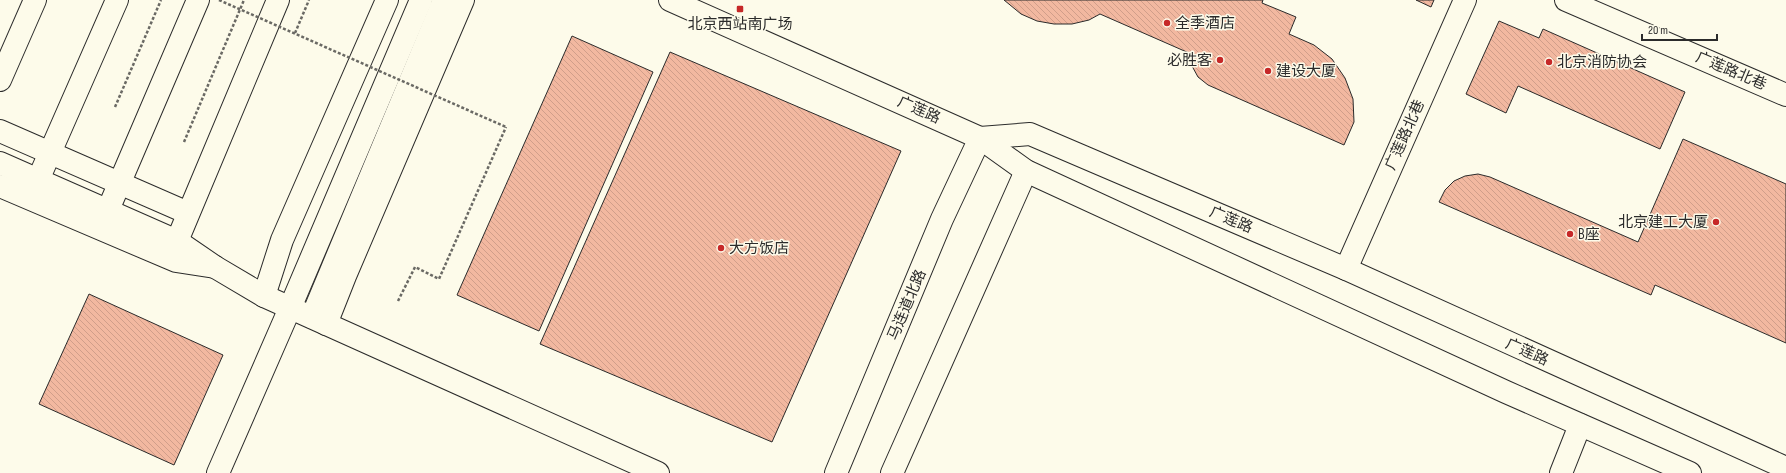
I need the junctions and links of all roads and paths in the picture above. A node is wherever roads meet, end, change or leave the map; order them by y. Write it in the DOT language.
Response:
graph roads {
  1 [pos="35,0"];
  2 [pos="117,0"];
  3 [pos="161,0"];
  4 [pos="198,0"];
  5 [pos="219,0"];
  6 [pos="244,0"];
  7 [pos="278,0"];
  8 [pos="309,0"];
  9 [pos="387,0"];
  10 [pos="421,0"];
  11 [pos="444,0"];
  12 [pos="464,0"];
  13 [pos="670,0"];
  14 [pos="1465,0"];
  15 [pos="1566,0"];
  16 [pos="295,33"];
  17 [pos="0,80"];
  18 [pos="1786,95"];
  19 [pos="115,107"];
  20 [pos="0,131"];
  21 [pos="980,138"];
  22 [pos="184,142"];
  23 [pos="50,153"];
  24 [pos="0,163"];
  25 [pos="1026,171"];
  26 [pos="38,180"];
  27 [pos="119,183"];
  28 [pos="0,186"];
  29 [pos="108,210"];
  30 [pos="188,213"];
  31 [pos="177,241"];
  32 [pos="215,267"];
  33 [pos="1346,269"];
  34 [pos="264,296"];
  35 [pos="398,301"];
  36 [pos="290,308"];
  37 [pos="319,320"];
  38 [pos="1580,425"];
  39 [pos="1786,468"];
  40 [pos="218,473"];
  41 [pos="658,473"];
  42 [pos="836,473"];
  43 [pos="892,473"];
  44 [pos="1561,473"];
  45 [pos="1690,473"];
  1 -- 17 [label="main road"];
  2 -- 23 [label="main road"];
  3 -- 19 [label="path"];
  4 -- 27 [label="main road"];
  5 -- 16 [label="path, bridge"];
  6 -- 22 [label="path"];
  7 -- 30 [label="main road"];
  8 -- 16 [label="path"];
  9 -- 34 [label="main road"];
  10 -- 36 [label="main road"];
  11 -- 37 [label="main road"];
  12 -- 37 [label="main road"];
  13 -- 21 [label="main road, 广莲路"];
  14 -- 33 [label="main road, 广莲路北巷"];
  15 -- 18 [label="main road, 广莲路北巷"];
  16 -- 35 [label="path, bridge"];
  20 -- 23 [label="main road"];
  21 -- 25 [label="main road"];
  21 -- 33 [label="main road, 广莲路"];
  21 -- 42 [label="main road, 马连道北路"];
  23 -- 26 [label="main road"];
  23 -- 27 [label="main road"];
  24 -- 26 [label="main road"];
  25 -- 38 [label="main road"];
  25 -- 43 [label="main road"];
  26 -- 29 [label="main road"];
  27 -- 29 [label="main road"];
  27 -- 30 [label="main road"];
  28 -- 32 [label="main road"];
  29 -- 31 [label="main road"];
  30 -- 31 [label="main road"];
  31 -- 32 [label="main road"];
  32 -- 34 [label="main road"];
  33 -- 39 [label="main road, 广莲路"];
  34 -- 36 [label="main road"];
  36 -- 37 [label="main road"];
  36 -- 40 [label="main road"];
  37 -- 41 [label="main road"];
  38 -- 44 [label="main road"];
  38 -- 45 [label="main road"];
}
